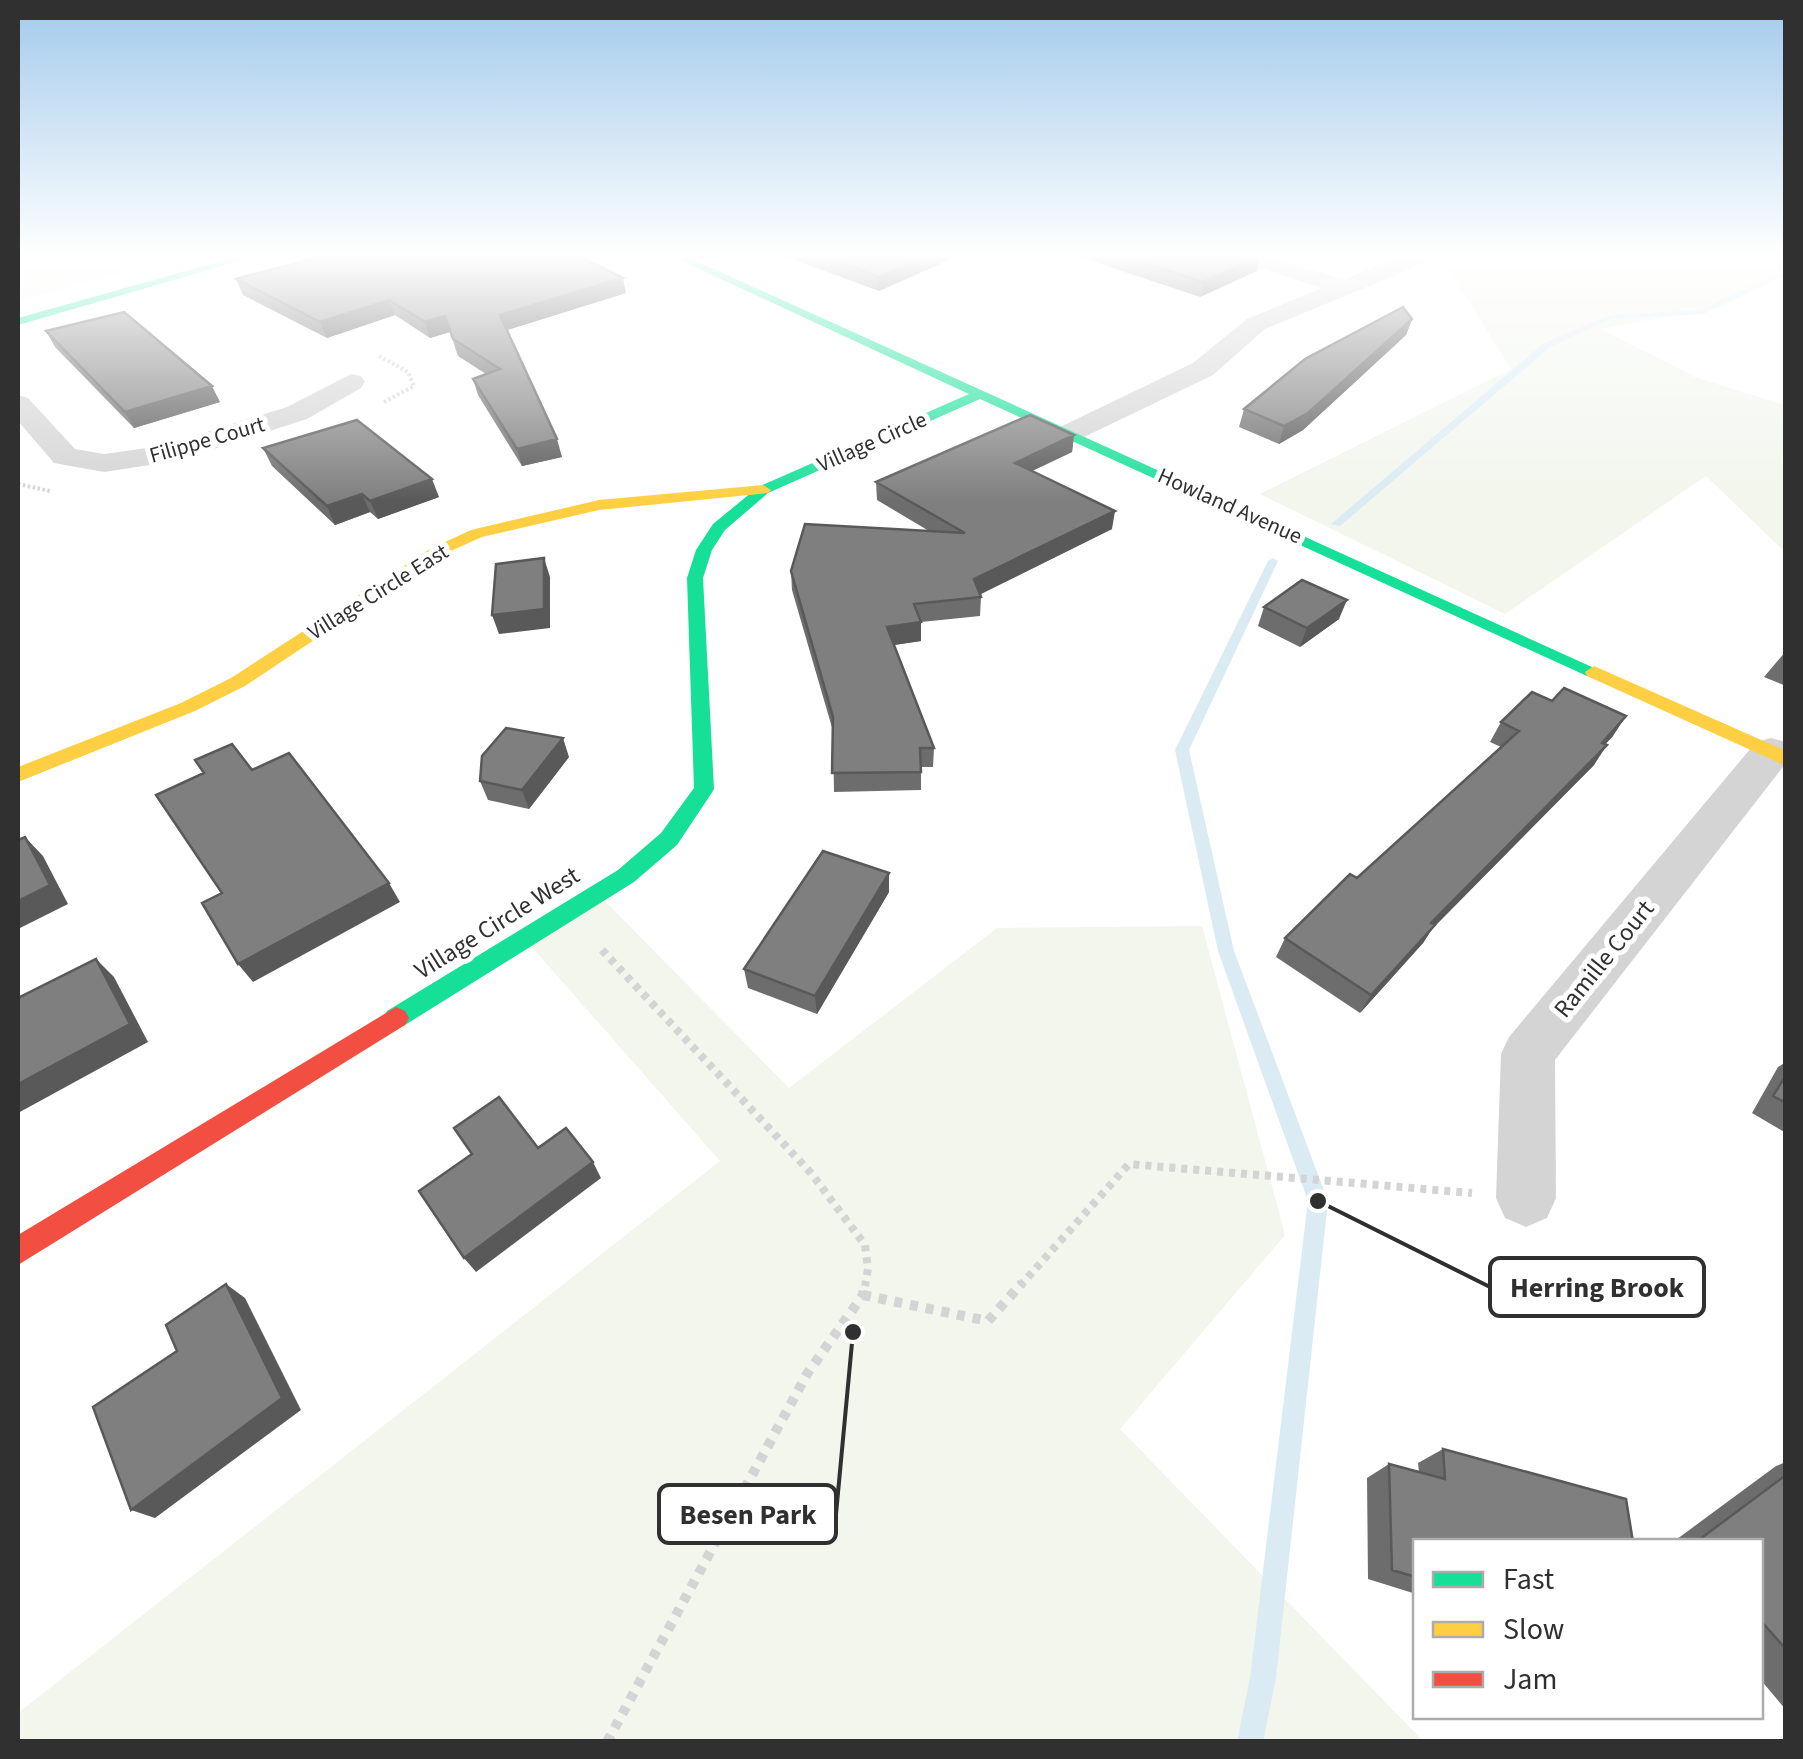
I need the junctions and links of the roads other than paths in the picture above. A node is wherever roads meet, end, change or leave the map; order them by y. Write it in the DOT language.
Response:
graph roads {
  1 [pos="857,337"];
  2 [pos="1241,337"];
  3 [pos="352,382"];
  4 [pos="982,393"];
  5 [pos="18,404"];
  6 [pos="1070,434"];
  7 [pos="763,490"];
  8 [pos="1778,755"];
  9 [pos="18,776"];
  10 [pos="1526,1198"];
  11 [pos="18,1251"];
  1 -- 4 [label="street, Howland Avenue"];
  2 -- 6 [label="street"];
  3 -- 5 [label="street, Filippe Court"];
  4 -- 6 [label="street, Howland Avenue"];
  4 -- 7 [label="street, Village Circle"];
  6 -- 8 [label="street, Howland Avenue"];
  7 -- 9 [label="street, Village Circle East"];
  7 -- 11 [label="street, Village Circle West"];
  8 -- 10 [label="street, Ramille Court"];
}
